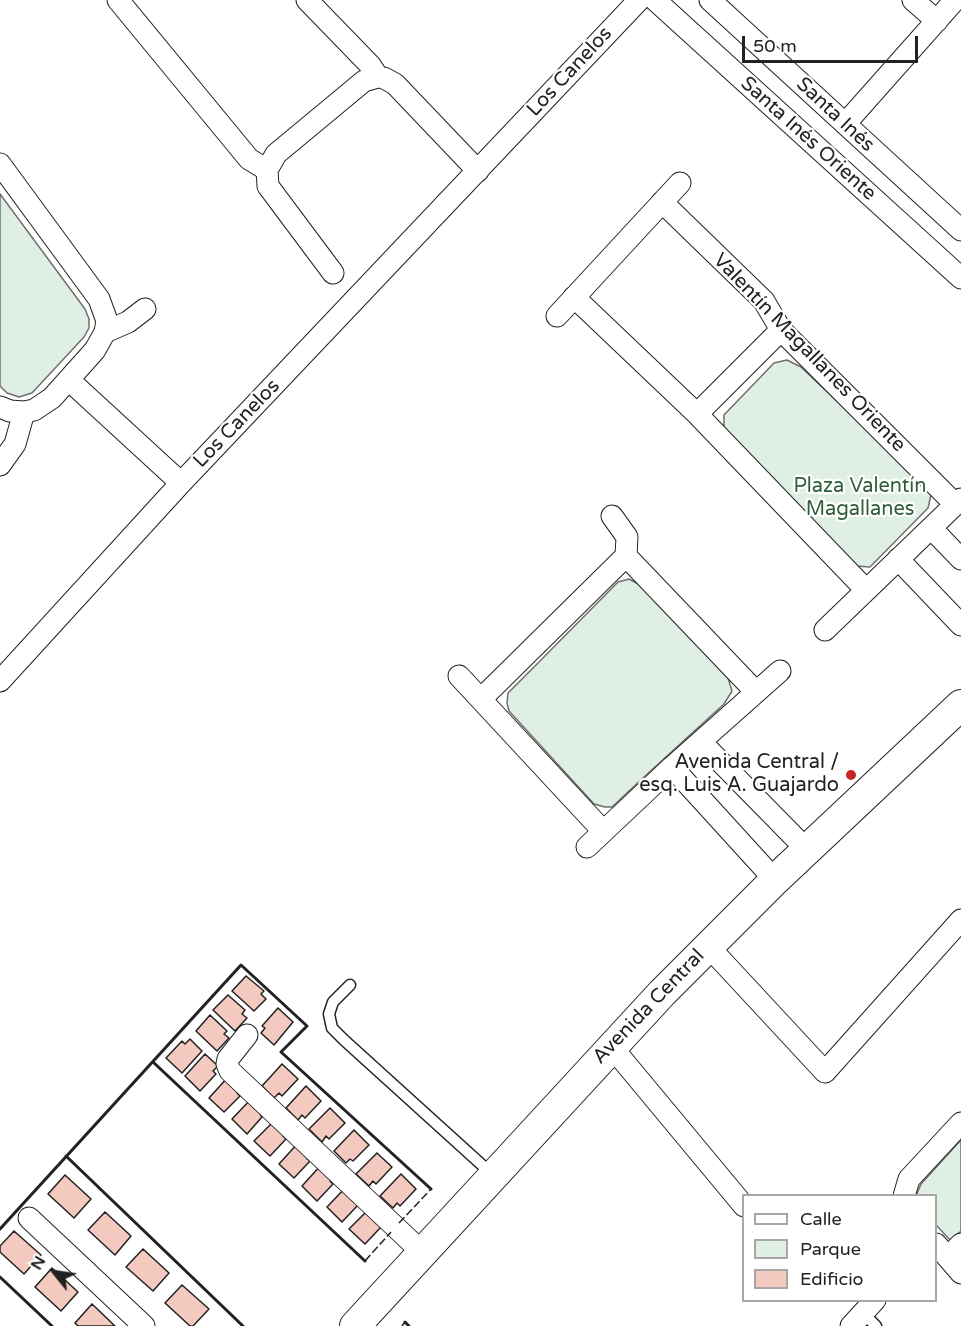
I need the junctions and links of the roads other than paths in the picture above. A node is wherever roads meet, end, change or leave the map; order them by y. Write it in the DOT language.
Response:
graph roads {
  1 [pos="118,0"];
  2 [pos="307,0"];
  3 [pos="639,0"];
  4 [pos="655,0"];
  5 [pos="710,0"];
  6 [pos="913,0"];
  7 [pos="955,0"];
  8 [pos="936,21"];
  9 [pos="378,77"];
  10 [pos="845,124"];
  11 [pos="0,164"];
  12 [pos="267,170"];
  13 [pos="478,171"];
  14 [pos="680,183"];
  15 [pos="662,202"];
  16 [pos="958,221"];
  17 [pos="928,247"];
  18 [pos="333,273"];
  19 [pos="961,278"];
  20 [pos="574,297"];
  21 [pos="145,309"];
  22 [pos="557,316"];
  23 [pos="781,330"];
  24 [pos="105,332"];
  25 [pos="70,381"];
  26 [pos="0,407"];
  27 [pos="24,412"];
  28 [pos="697,414"];
  29 [pos="0,465"];
  30 [pos="181,483"];
  31 [pos="958,501"];
  32 [pos="612,516"];
  33 [pos="931,528"];
  34 [pos="626,556"];
  35 [pos="898,559"];
  36 [pos="961,560"];
  37 [pos="867,590"];
  38 [pos="961,625"];
  39 [pos="825,630"];
  40 [pos="780,671"];
  41 [pos="459,676"];
  42 [pos="0,681"];
  43 [pos="756,692"];
  44 [pos="481,699"];
  45 [pos="961,705"];
  46 [pos="701,742"];
  47 [pos="672,767"];
  48 [pos="603,831"];
  49 [pos="587,847"];
  50 [pos="807,850"];
  51 [pos="775,880"];
  52 [pos="961,920"];
  53 [pos="708,946"];
  54 [pos="350,985"];
  55 [pos="247,1035"];
  56 [pos="611,1046"];
  57 [pos="961,1123"];
  58 [pos="493,1176"];
  59 [pos="905,1194"];
  60 [pos="742,1204"];
  61 [pos="29,1218"];
  62 [pos="423,1253"];
  63 [pos="144,1326"];
  64 [pos="355,1326"];
  1 -- 12 [label="street"];
  2 -- 9 [label="street"];
  3 -- 13 [label="street, Los Canelos"];
  4 -- 17 [label="street, Santa Inés Oriente"];
  5 -- 10 [label="street, Santa Inés"];
  6 -- 8 [label="street"];
  7 -- 8 [label="street"];
  8 -- 10 [label="street"];
  9 -- 12 [label="street"];
  9 -- 13 [label="street"];
  10 -- 16 [label="street, Santa Inés"];
  11 -- 24 [label="street"];
  12 -- 18 [label="street"];
  13 -- 30 [label="street, Los Canelos"];
  14 -- 15 [label="street"];
  15 -- 20 [label="street"];
  15 -- 23 [label="street, Valentín Magallanes Oriente"];
  16 -- 17 [label="street"];
  17 -- 19 [label="street, Santa Inés Oriente"];
  20 -- 22 [label="street"];
  20 -- 28 [label="street"];
  21 -- 24 [label="street"];
  23 -- 28 [label="street"];
  23 -- 31 [label="street, Valentín Magallanes Oriente"];
  24 -- 25 [label="street"];
  25 -- 27 [label="street"];
  25 -- 30 [label="street"];
  26 -- 27 [label="street"];
  27 -- 29 [label="street"];
  28 -- 37 [label="street"];
  30 -- 42 [label="street, Los Canelos"];
  31 -- 33 [label="street"];
  32 -- 34 [label="street"];
  33 -- 35 [label="street"];
  33 -- 36 [label="street"];
  34 -- 43 [label="street"];
  34 -- 44 [label="street"];
  35 -- 37 [label="street"];
  35 -- 38 [label="street"];
  37 -- 39 [label="street"];
  40 -- 43 [label="street"];
  41 -- 44 [label="street"];
  43 -- 46 [label="street"];
  44 -- 48 [label="street"];
  45 -- 50 [label="street, Avenida Central"];
  46 -- 47 [label="street"];
  46 -- 50 [label="street"];
  47 -- 48 [label="street"];
  47 -- 51 [label="street"];
  48 -- 49 [label="street"];
  50 -- 51 [label="street, Avenida Central"];
  51 -- 53 [label="street, Avenida Central"];
  52 -- 53 [label="street"];
  53 -- 56 [label="street, Avenida Central"];
  54 -- 58 [label="lane"];
  55 -- 62 [label="street"];
  56 -- 58 [label="street, Avenida Central"];
  56 -- 60 [label="street"];
  57 -- 59 [label="street"];
  58 -- 62 [label="street, Avenida Central"];
  61 -- 63 [label="street"];
  62 -- 64 [label="street, Avenida Central"];
}
